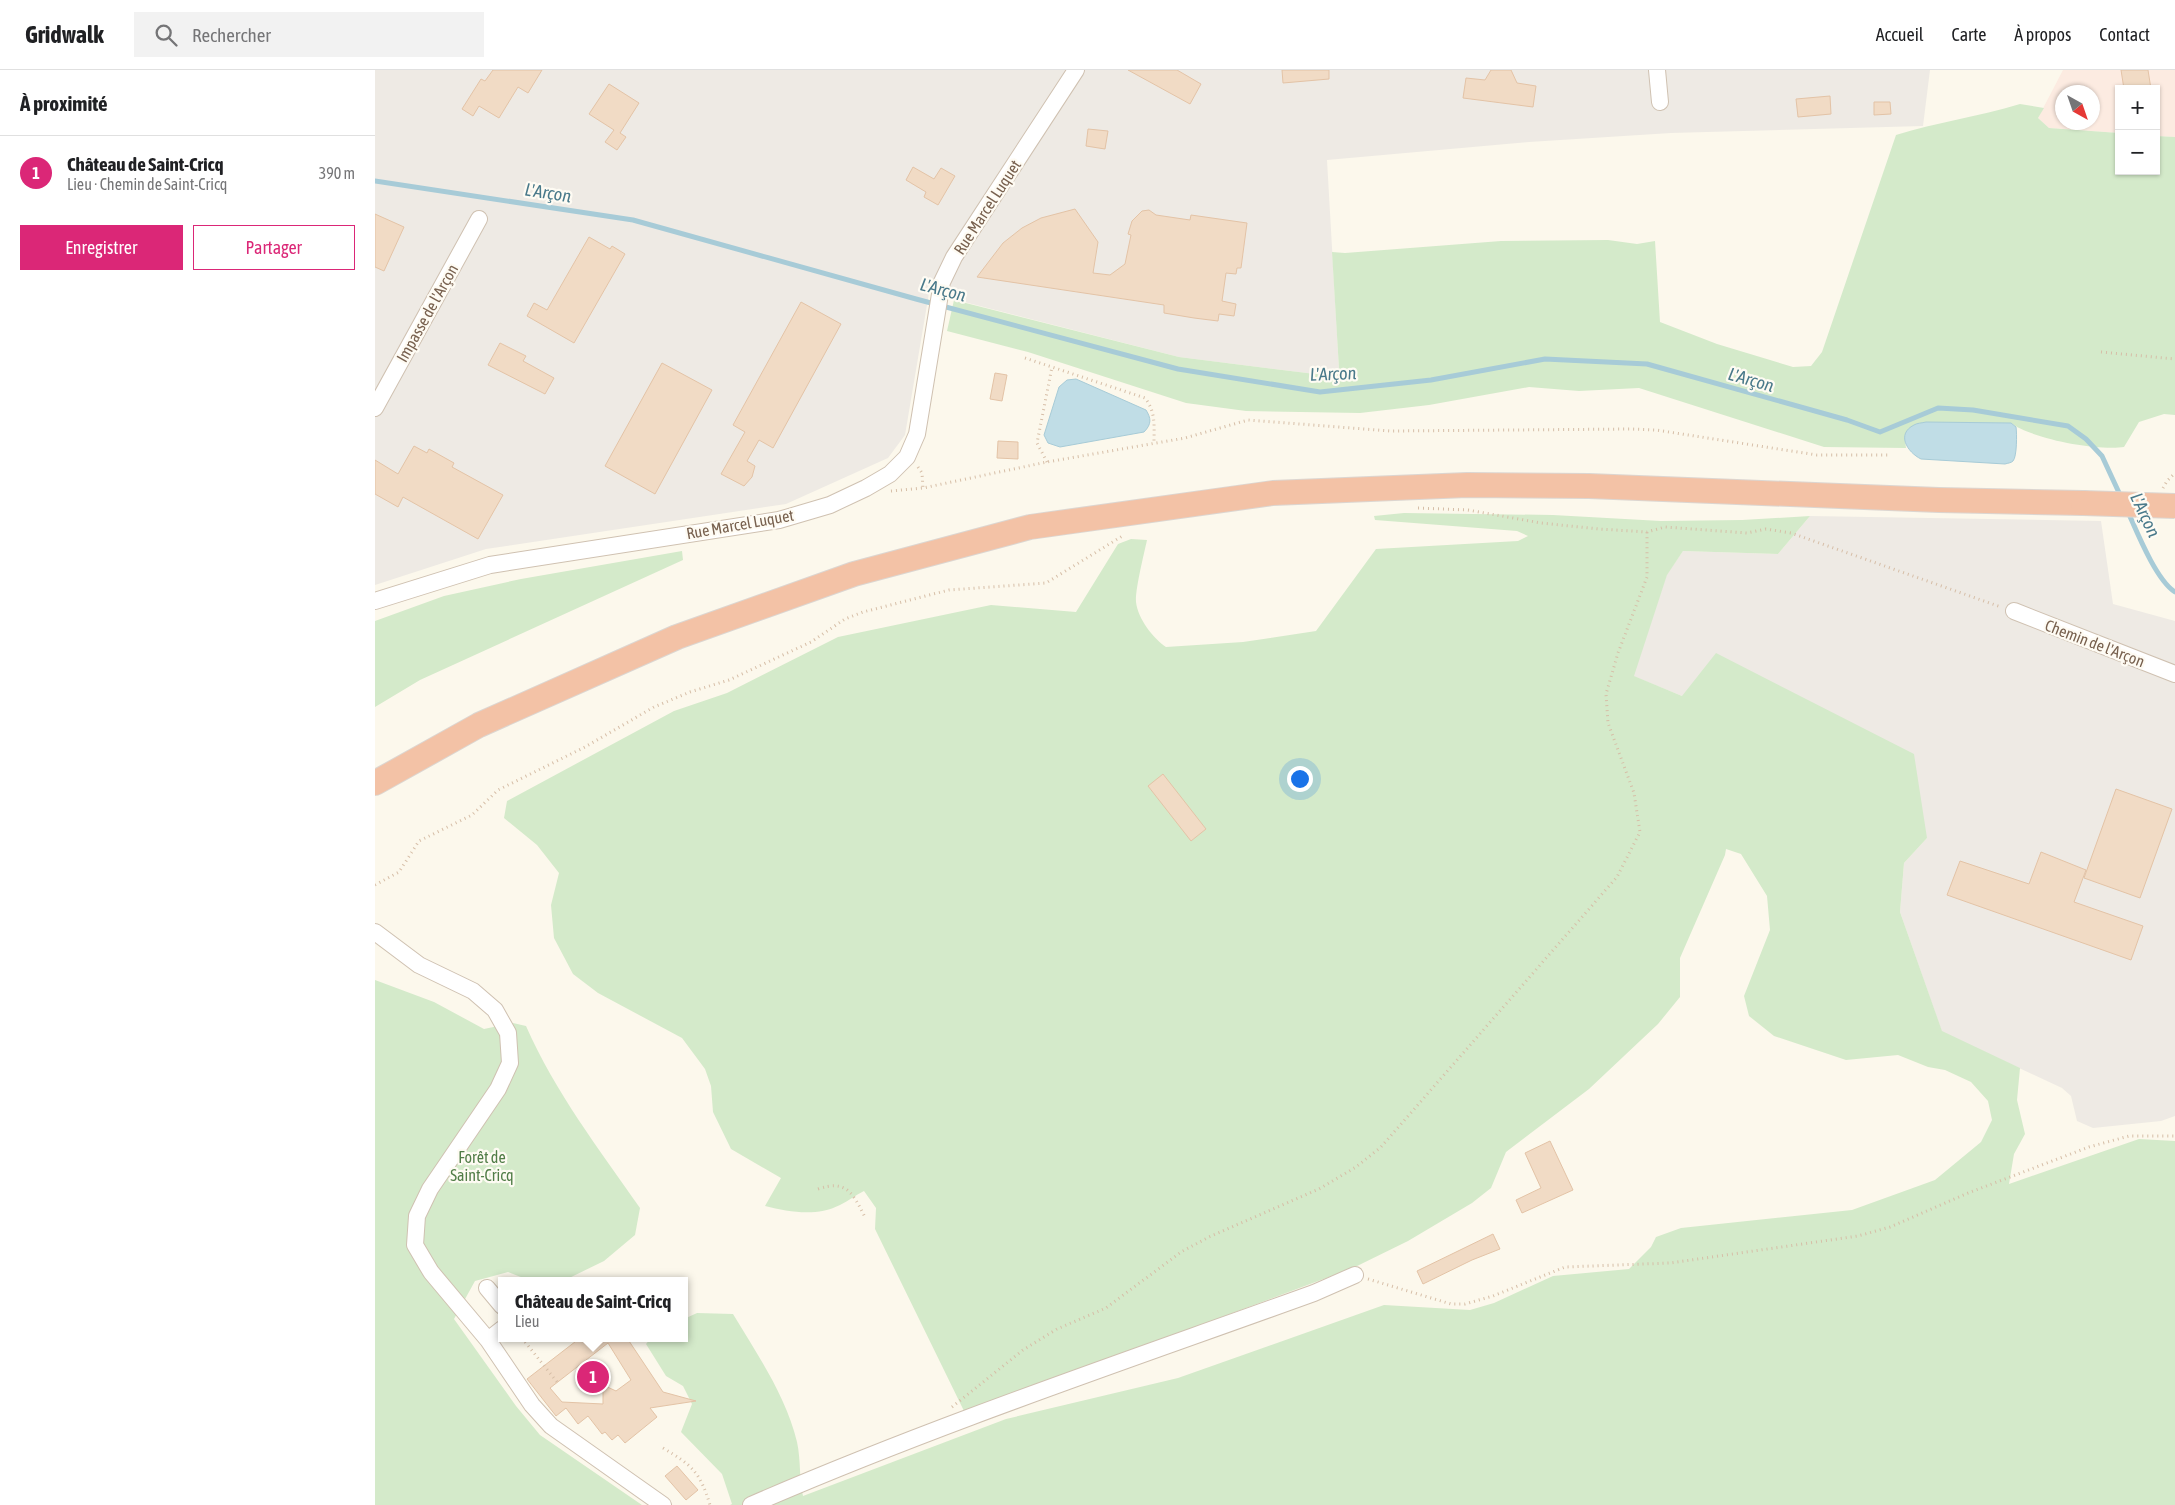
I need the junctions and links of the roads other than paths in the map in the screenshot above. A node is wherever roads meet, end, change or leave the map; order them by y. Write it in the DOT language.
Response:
graph roads {
  1 [pos="1076,70"];
  2 [pos="1657,70"];
  3 [pos="1660,102"];
  4 [pos="479,219"];
  5 [pos="375,408"];
  6 [pos="2175,506"];
  7 [pos="375,601"];
  8 [pos="2014,612"];
  9 [pos="2175,674"];
  10 [pos="375,783"];
  11 [pos="375,932"];
  12 [pos="1355,1275"];
  13 [pos="487,1288"];
  14 [pos="498,1301"];
  15 [pos="498,1331"];
  16 [pos="488,1340"];
  17 [pos="663,1505"];
  18 [pos="751,1505"];
  1 -- 7 [label="street, Rue Marcel Luquet"];
  2 -- 3 [label="street"];
  4 -- 5 [label="street, Impasse de l'Arçon"];
  6 -- 10 [label="highway, bridge"];
  8 -- 9 [label="street, Chemin de l'Arçon"];
  11 -- 16 [label="street"];
  12 -- 18 [label="street"];
  13 -- 14 [label="street"];
  15 -- 16 [label="street"];
  16 -- 17 [label="street"];
}
